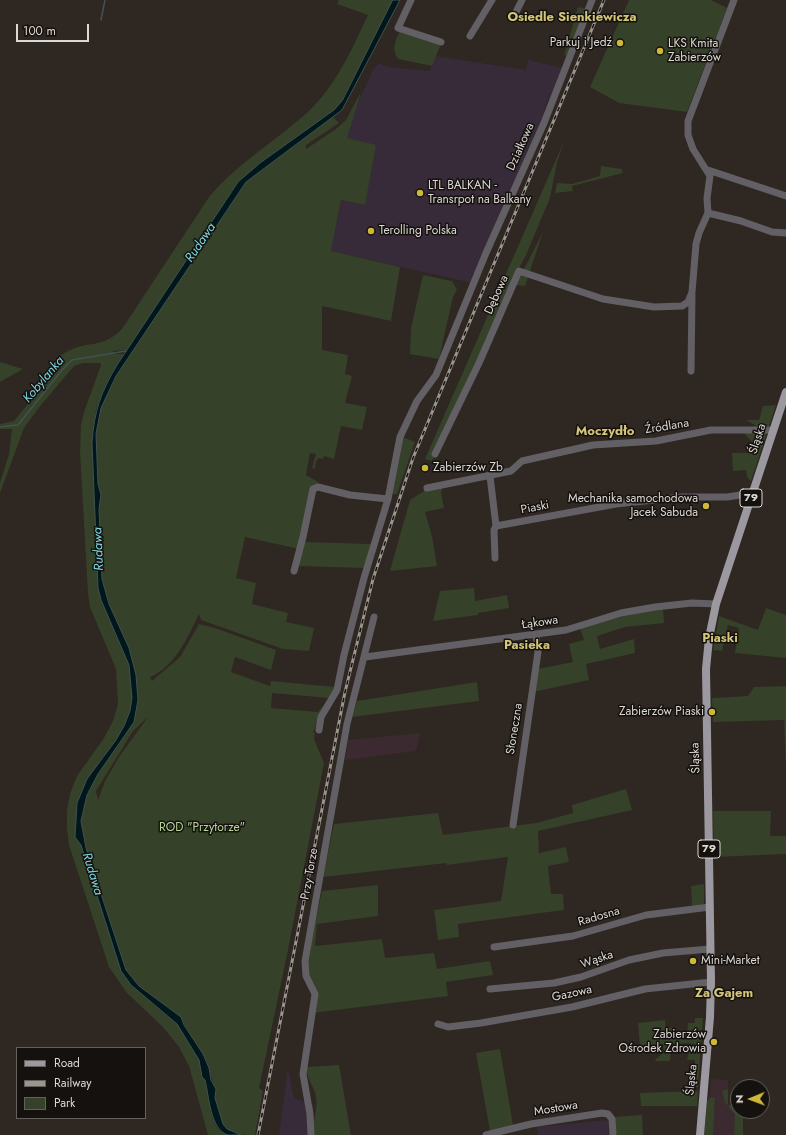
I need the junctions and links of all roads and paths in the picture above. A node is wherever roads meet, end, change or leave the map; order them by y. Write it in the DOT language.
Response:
graph roads {
  1 [pos="411,0"];
  2 [pos="492,0"];
  3 [pos="522,0"];
  4 [pos="592,0"];
  5 [pos="734,0"];
  6 [pos="516,12"];
  7 [pos="470,36"];
  8 [pos="441,42"];
  9 [pos="708,170"];
  10 [pos="786,196"];
  11 [pos="708,213"];
  12 [pos="786,234"];
  13 [pos="692,292"];
  14 [pos="688,302"];
  15 [pos="693,312"];
  16 [pos="691,371"];
  17 [pos="786,392"];
  18 [pos="773,430"];
  19 [pos="435,454"];
  20 [pos="490,476"];
  21 [pos="427,488"];
  22 [pos="753,493"];
  23 [pos="388,499"];
  24 [pos="496,526"];
  25 [pos="495,558"];
  26 [pos="294,571"];
  27 [pos="716,604"];
  28 [pos="374,617"];
  29 [pos="536,635"];
  30 [pos="365,657"];
  31 [pos="319,730"];
  32 [pos="513,826"];
  33 [pos="710,907"];
  34 [pos="494,947"];
  35 [pos="710,949"];
  36 [pos="711,982"];
  37 [pos="490,989"];
  38 [pos="438,1024"];
  39 [pos="311,1135"];
  40 [pos="486,1135"];
  41 [pos="613,1135"];
  42 [pos="700,1135"];
  1 -- 8 [label="street"];
  2 -- 7 [label="street"];
  3 -- 6 [label="street"];
  4 -- 23 [label="street, Działkowa"];
  5 -- 9 [label="street"];
  9 -- 10 [label="street"];
  9 -- 11 [label="street"];
  11 -- 12 [label="street"];
  11 -- 13 [label="street"];
  13 -- 14 [label="street"];
  13 -- 15 [label="street"];
  14 -- 15 [label="street"];
  14 -- 19 [label="street, Dębowa"];
  15 -- 16 [label="street"];
  17 -- 18 [label="main road, Śląska / 79"];
  18 -- 20 [label="street, Źródlana"];
  18 -- 22 [label="main road, Śląska / 79"];
  20 -- 21 [label="street, Źródlana"];
  20 -- 24 [label="street"];
  22 -- 24 [label="street, Piaski"];
  22 -- 27 [label="main road, Śląska / 79"];
  23 -- 26 [label="street"];
  23 -- 31 [label="street, Działkowa"];
  24 -- 25 [label="street"];
  27 -- 29 [label="street, Łąkowa"];
  27 -- 33 [label="main road, Śląska / 79"];
  28 -- 30 [label="street, Przy Torze"];
  29 -- 30 [label="street, Łąkowa"];
  29 -- 32 [label="street, Słoneczna"];
  30 -- 39 [label="street, Przy Torze"];
  33 -- 34 [label="street, Radosna"];
  33 -- 35 [label="main road, Śląska / 79"];
  35 -- 36 [label="main road, Śląska / 79"];
  35 -- 37 [label="street, Wąska"];
  36 -- 38 [label="street, Gazowa"];
  36 -- 42 [label="main road, Śląska / 79"];
  40 -- 41 [label="street, Mostowa"];
}
